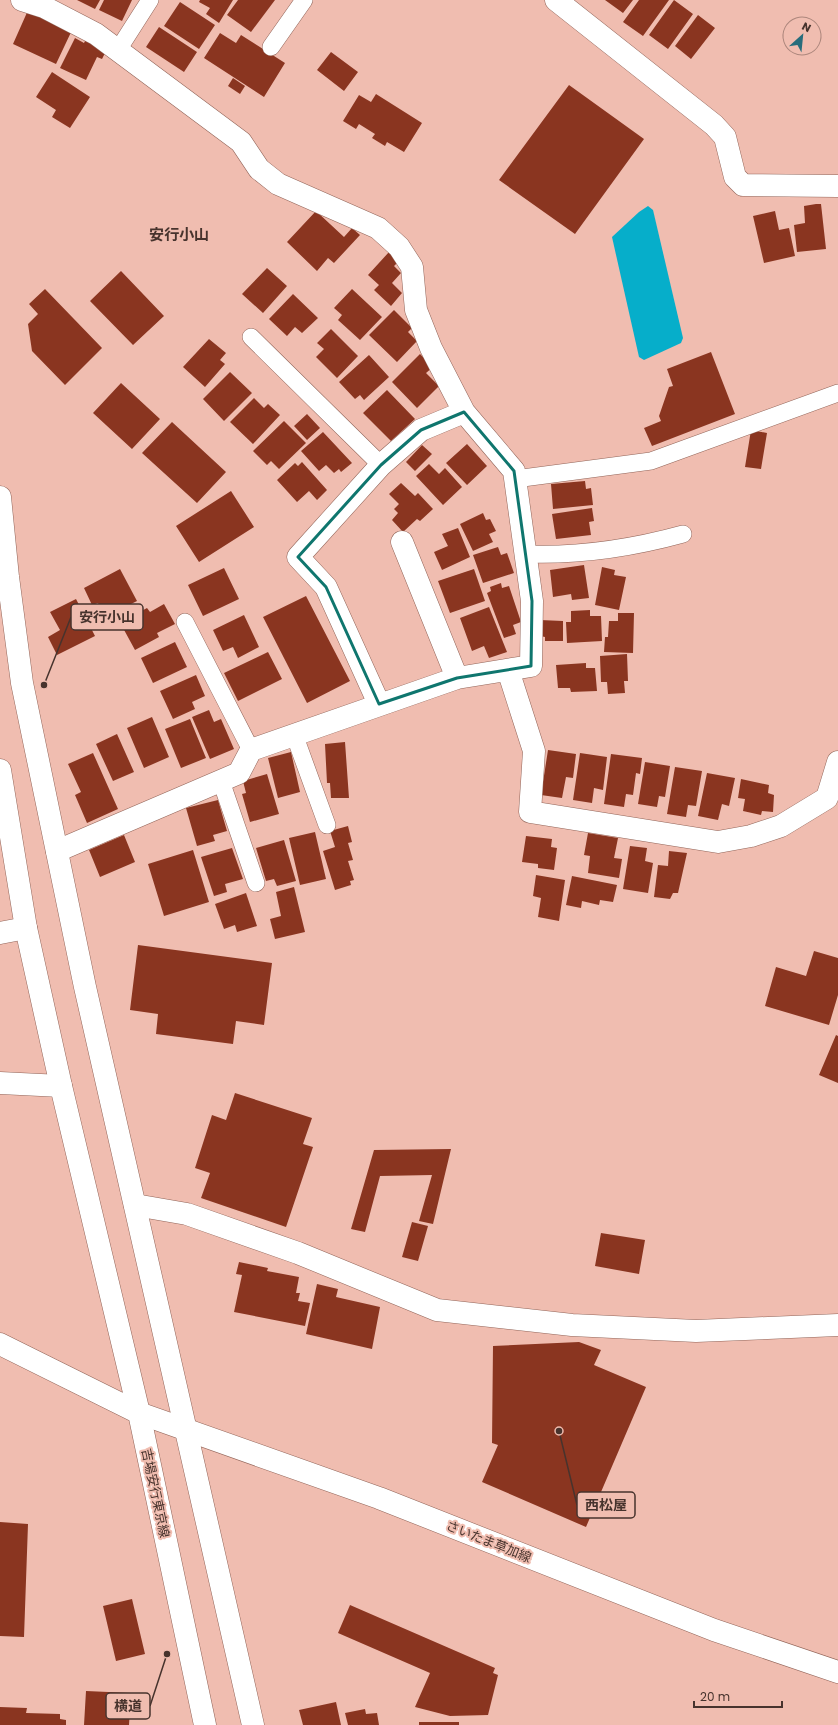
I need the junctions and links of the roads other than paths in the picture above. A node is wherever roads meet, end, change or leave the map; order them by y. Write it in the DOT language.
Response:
graph roads {
  1 [pos="22,0"];
  2 [pos="150,0"];
  3 [pos="304,0"];
  4 [pos="556,0"];
  5 [pos="271,47"];
  6 [pos="118,50"];
  7 [pos="838,186"];
  8 [pos="251,337"];
  9 [pos="838,393"];
  10 [pos="464,412"];
  11 [pos="380,465"];
  12 [pos="515,479"];
  13 [pos="0,497"];
  14 [pos="683,534"];
  15 [pos="402,542"];
  16 [pos="526,554"];
  17 [pos="185,622"];
  18 [pos="508,670"];
  19 [pos="457,678"];
  20 [pos="379,704"];
  21 [pos="294,734"];
  22 [pos="251,750"];
  23 [pos="838,762"];
  24 [pos="0,770"];
  25 [pos="221,781"];
  26 [pos="327,825"];
  27 [pos="57,851"];
  28 [pos="256,883"];
  29 [pos="26,928"];
  30 [pos="0,933"];
  31 [pos="0,1083"];
  32 [pos="61,1086"];
  33 [pos="135,1205"];
  34 [pos="838,1325"];
  35 [pos="0,1344"];
  36 [pos="139,1413"];
  37 [pos="187,1431"];
  38 [pos="838,1672"];
  39 [pos="205,1725"];
  40 [pos="253,1725"];
  1 -- 6 [label="street"];
  2 -- 6 [label="lane"];
  3 -- 5 [label="lane"];
  4 -- 7 [label="street"];
  6 -- 10 [label="street"];
  8 -- 11 [label="lane"];
  9 -- 12 [label="lane"];
  10 -- 11 [label="street"];
  10 -- 12 [label="street"];
  11 -- 20 [label="street"];
  12 -- 16 [label="street"];
  13 -- 27 [label="street"];
  14 -- 16 [label="lane"];
  15 -- 19 [label="street"];
  16 -- 18 [label="street"];
  17 -- 22 [label="lane"];
  18 -- 19 [label="street"];
  18 -- 23 [label="street"];
  19 -- 20 [label="street"];
  20 -- 21 [label="street"];
  21 -- 22 [label="street"];
  21 -- 26 [label="lane"];
  22 -- 25 [label="street"];
  24 -- 29 [label="street, 吉場安行東京線"];
  25 -- 27 [label="street"];
  25 -- 28 [label="lane"];
  27 -- 33 [label="street"];
  29 -- 30 [label="street"];
  29 -- 32 [label="street, 吉場安行東京線"];
  31 -- 32 [label="street"];
  32 -- 36 [label="street, 吉場安行東京線"];
  33 -- 34 [label="street"];
  33 -- 37 [label="street"];
  35 -- 36 [label="street"];
  36 -- 37 [label="street, さいたま草加線"];
  36 -- 39 [label="street, 吉場安行東京線"];
  37 -- 38 [label="street, さいたま草加線"];
  37 -- 40 [label="street"];
}
